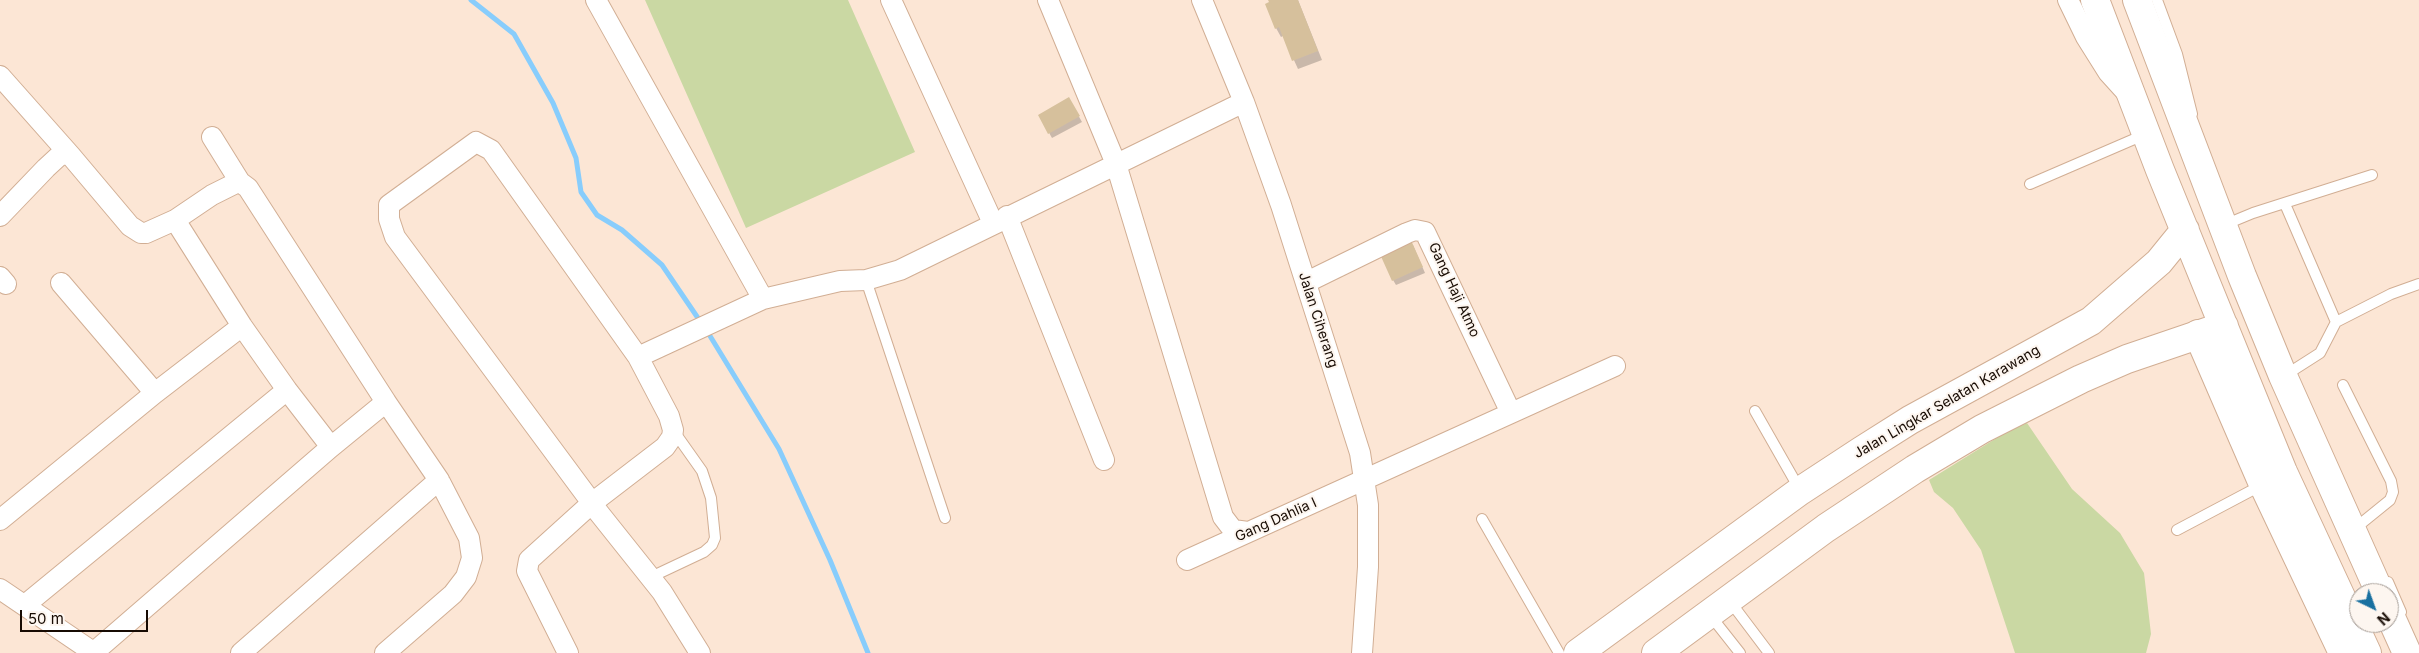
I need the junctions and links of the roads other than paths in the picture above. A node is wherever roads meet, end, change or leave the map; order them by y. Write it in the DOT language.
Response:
graph roads {
  1 [pos="596,0"];
  2 [pos="891,0"];
  3 [pos="1048,0"];
  4 [pos="1202,0"];
  5 [pos="2068,0"];
  6 [pos="2095,0"];
  7 [pos="2137,0"];
  8 [pos="2157,0"];
  9 [pos="0,76"];
  10 [pos="1244,102"];
  11 [pos="2135,102"];
  12 [pos="2146,134"];
  13 [pos="212,137"];
  14 [pos="2196,150"];
  15 [pos="71,156"];
  16 [pos="1116,164"];
  17 [pos="2372,174"];
  18 [pos="240,182"];
  19 [pos="2030,184"];
  20 [pos="2285,204"];
  21 [pos="0,216"];
  22 [pos="1000,219"];
  23 [pos="175,220"];
  24 [pos="2224,225"];
  25 [pos="2185,230"];
  26 [pos="866,280"];
  27 [pos="1307,282"];
  28 [pos="61,283"];
  29 [pos="2419,284"];
  30 [pos="764,299"];
  31 [pos="2336,322"];
  32 [pos="242,326"];
  33 [pos="2224,326"];
  34 [pos="2198,334"];
  35 [pos="638,357"];
  36 [pos="1615,366"];
  37 [pos="2283,376"];
  38 [pos="2342,386"];
  39 [pos="287,390"];
  40 [pos="155,393"];
  41 [pos="386,402"];
  42 [pos="2255,402"];
  43 [pos="1755,411"];
  44 [pos="1511,413"];
  45 [pos="673,430"];
  46 [pos="2243,437"];
  47 [pos="331,447"];
  48 [pos="1104,460"];
  49 [pos="439,480"];
  50 [pos="1366,480"];
  51 [pos="2263,484"];
  52 [pos="1800,491"];
  53 [pos="592,503"];
  54 [pos="945,518"];
  55 [pos="1482,519"];
  56 [pos="0,520"];
  57 [pos="2359,529"];
  58 [pos="2177,530"];
  59 [pos="1248,532"];
  60 [pos="1187,560"];
  61 [pos="651,577"];
  62 [pos="2382,583"];
  63 [pos="0,589"];
  64 [pos="25,605"];
  65 [pos="1720,608"];
  66 [pos="2399,625"];
  67 [pos="93,653"];
  68 [pos="241,653"];
  69 [pos="385,653"];
  70 [pos="568,653"];
  71 [pos="700,653"];
  72 [pos="1362,653"];
  73 [pos="1559,653"];
  74 [pos="1578,653"];
  75 [pos="1656,653"];
  76 [pos="1740,653"];
  77 [pos="1770,653"];
  78 [pos="2343,653"];
  79 [pos="2367,653"];
  80 [pos="2407,653"];
  1 -- 30 [label="street"];
  2 -- 22 [label="street"];
  3 -- 16 [label="street"];
  4 -- 10 [label="street, Jalan Ciherang"];
  5 -- 11 [label="street"];
  6 -- 11 [label="main road"];
  7 -- 14 [label="main road"];
  8 -- 14 [label="lane"];
  9 -- 15 [label="street"];
  10 -- 16 [label="street"];
  10 -- 27 [label="street, Jalan Ciherang"];
  11 -- 12 [label="main road"];
  12 -- 19 [label="lane"];
  12 -- 25 [label="main road"];
  13 -- 18 [label="street"];
  14 -- 24 [label="main road"];
  15 -- 21 [label="street"];
  15 -- 23 [label="street"];
  16 -- 22 [label="street"];
  16 -- 59 [label="street"];
  17 -- 20 [label="lane"];
  18 -- 23 [label="street"];
  18 -- 41 [label="street"];
  20 -- 24 [label="lane"];
  20 -- 31 [label="lane"];
  22 -- 26 [label="street"];
  22 -- 48 [label="street"];
  23 -- 32 [label="street"];
  24 -- 37 [label="main road"];
  25 -- 33 [label="main road"];
  25 -- 52 [label="main road, Jalan Lingkar Selatan Karawang"];
  26 -- 30 [label="street"];
  26 -- 54 [label="lane"];
  27 -- 44 [label="street, Gang Haji Atmo"];
  27 -- 50 [label="street, Jalan Ciherang"];
  28 -- 40 [label="street"];
  29 -- 31 [label="lane"];
  30 -- 35 [label="street"];
  31 -- 37 [label="lane"];
  32 -- 39 [label="street"];
  32 -- 40 [label="street"];
  33 -- 34 [label="main road"];
  33 -- 42 [label="main road"];
  34 -- 46 [label="main road"];
  34 -- 65 [label="main road"];
  35 -- 45 [label="street"];
  35 -- 53 [label="street"];
  36 -- 44 [label="street, Gang Dahlia I"];
  37 -- 57 [label="main road"];
  38 -- 57 [label="lane"];
  39 -- 47 [label="street"];
  39 -- 64 [label="street"];
  40 -- 56 [label="street"];
  41 -- 47 [label="street"];
  41 -- 49 [label="street"];
  42 -- 46 [label="main road"];
  42 -- 79 [label="main road"];
  43 -- 52 [label="lane"];
  44 -- 50 [label="street, Gang Dahlia I"];
  45 -- 53 [label="street"];
  45 -- 61 [label="lane"];
  46 -- 51 [label="main road"];
  47 -- 67 [label="street"];
  49 -- 68 [label="street"];
  49 -- 69 [label="street"];
  50 -- 59 [label="street, Gang Dahlia I"];
  50 -- 72 [label="street, Jalan Ciherang"];
  51 -- 58 [label="lane"];
  51 -- 78 [label="main road"];
  52 -- 74 [label="main road, Jalan Lingkar Selatan Karawang"];
  53 -- 61 [label="street"];
  53 -- 70 [label="street"];
  55 -- 73 [label="lane"];
  57 -- 62 [label="main road"];
  59 -- 60 [label="street, Gang Dahlia I"];
  61 -- 71 [label="street"];
  63 -- 64 [label="street"];
  64 -- 67 [label="street"];
  65 -- 75 [label="main road"];
  65 -- 76 [label="lane"];
  65 -- 77 [label="lane"];
  66 -- 80 [label="main road"];
}
